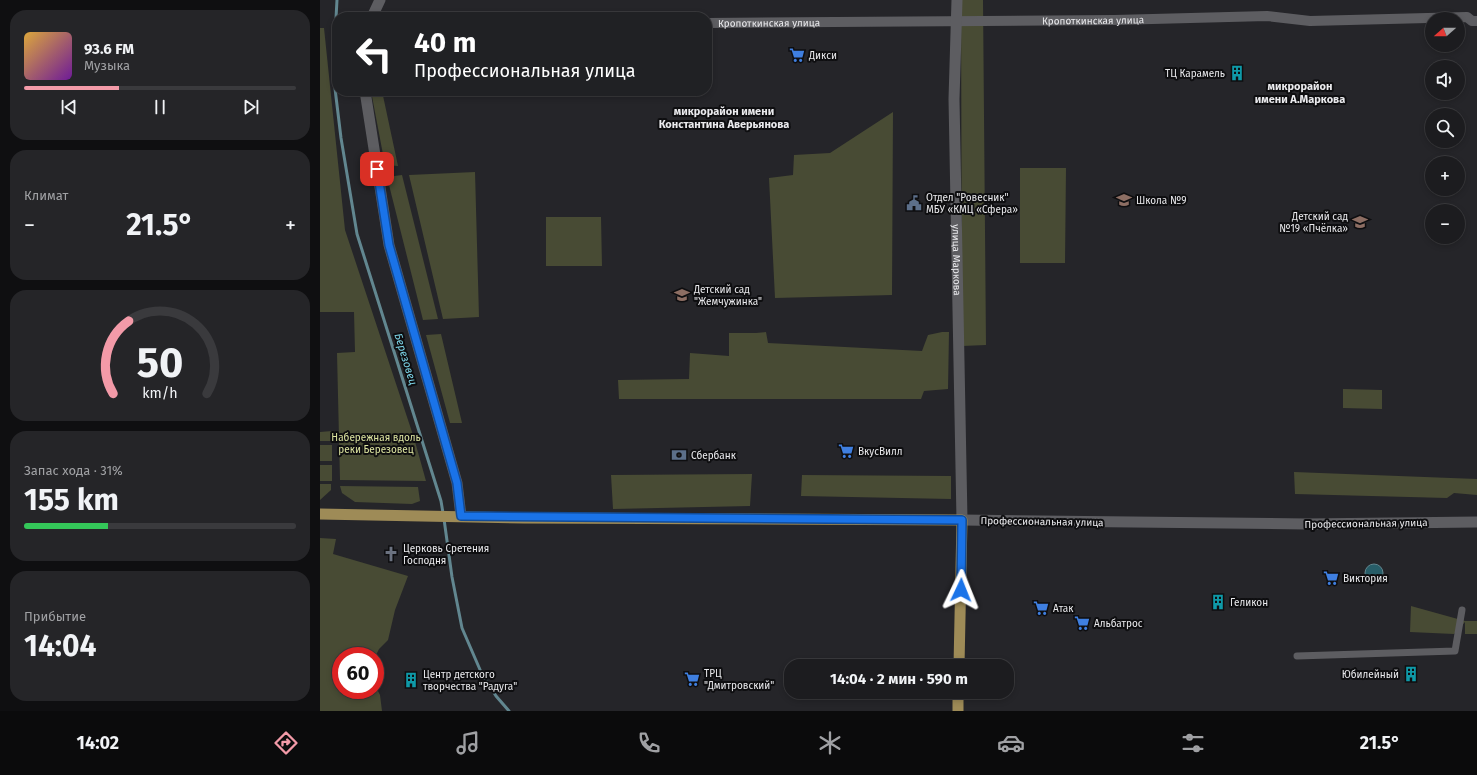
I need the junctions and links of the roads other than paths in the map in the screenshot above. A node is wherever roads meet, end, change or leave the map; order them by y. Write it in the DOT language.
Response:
graph roads {
  1 [pos="380,0"];
  2 [pos="957,0"];
  3 [pos="374,12"];
  4 [pos="957,21"];
  5 [pos="1477,21"];
  6 [pos="712,23"];
  7 [pos="366,96"];
  8 [pos="320,514"];
  9 [pos="461,516"];
  10 [pos="962,520"];
  11 [pos="1477,522"];
  12 [pos="1462,610"];
  13 [pos="1297,656"];
  14 [pos="959,659"];
  15 [pos="958,699"];
  16 [pos="958,711"];
  1 -- 3 [label="street"];
  2 -- 4 [label="street, улица Маркова"];
  4 -- 5 [label="street, Кропоткинская улица"];
  4 -- 6 [label="street, Кропоткинская улица"];
  4 -- 10 [label="street, улица Маркова"];
  7 -- 9 [label="street"];
  8 -- 9 [label="main road, Профессиональная улица"];
  9 -- 10 [label="main road, Профессиональная улица"];
  10 -- 11 [label="street, Профессиональная улица"];
  10 -- 14 [label="main road"];
  12 -- 13 [label="street"];
  15 -- 16 [label="main road"];
}
